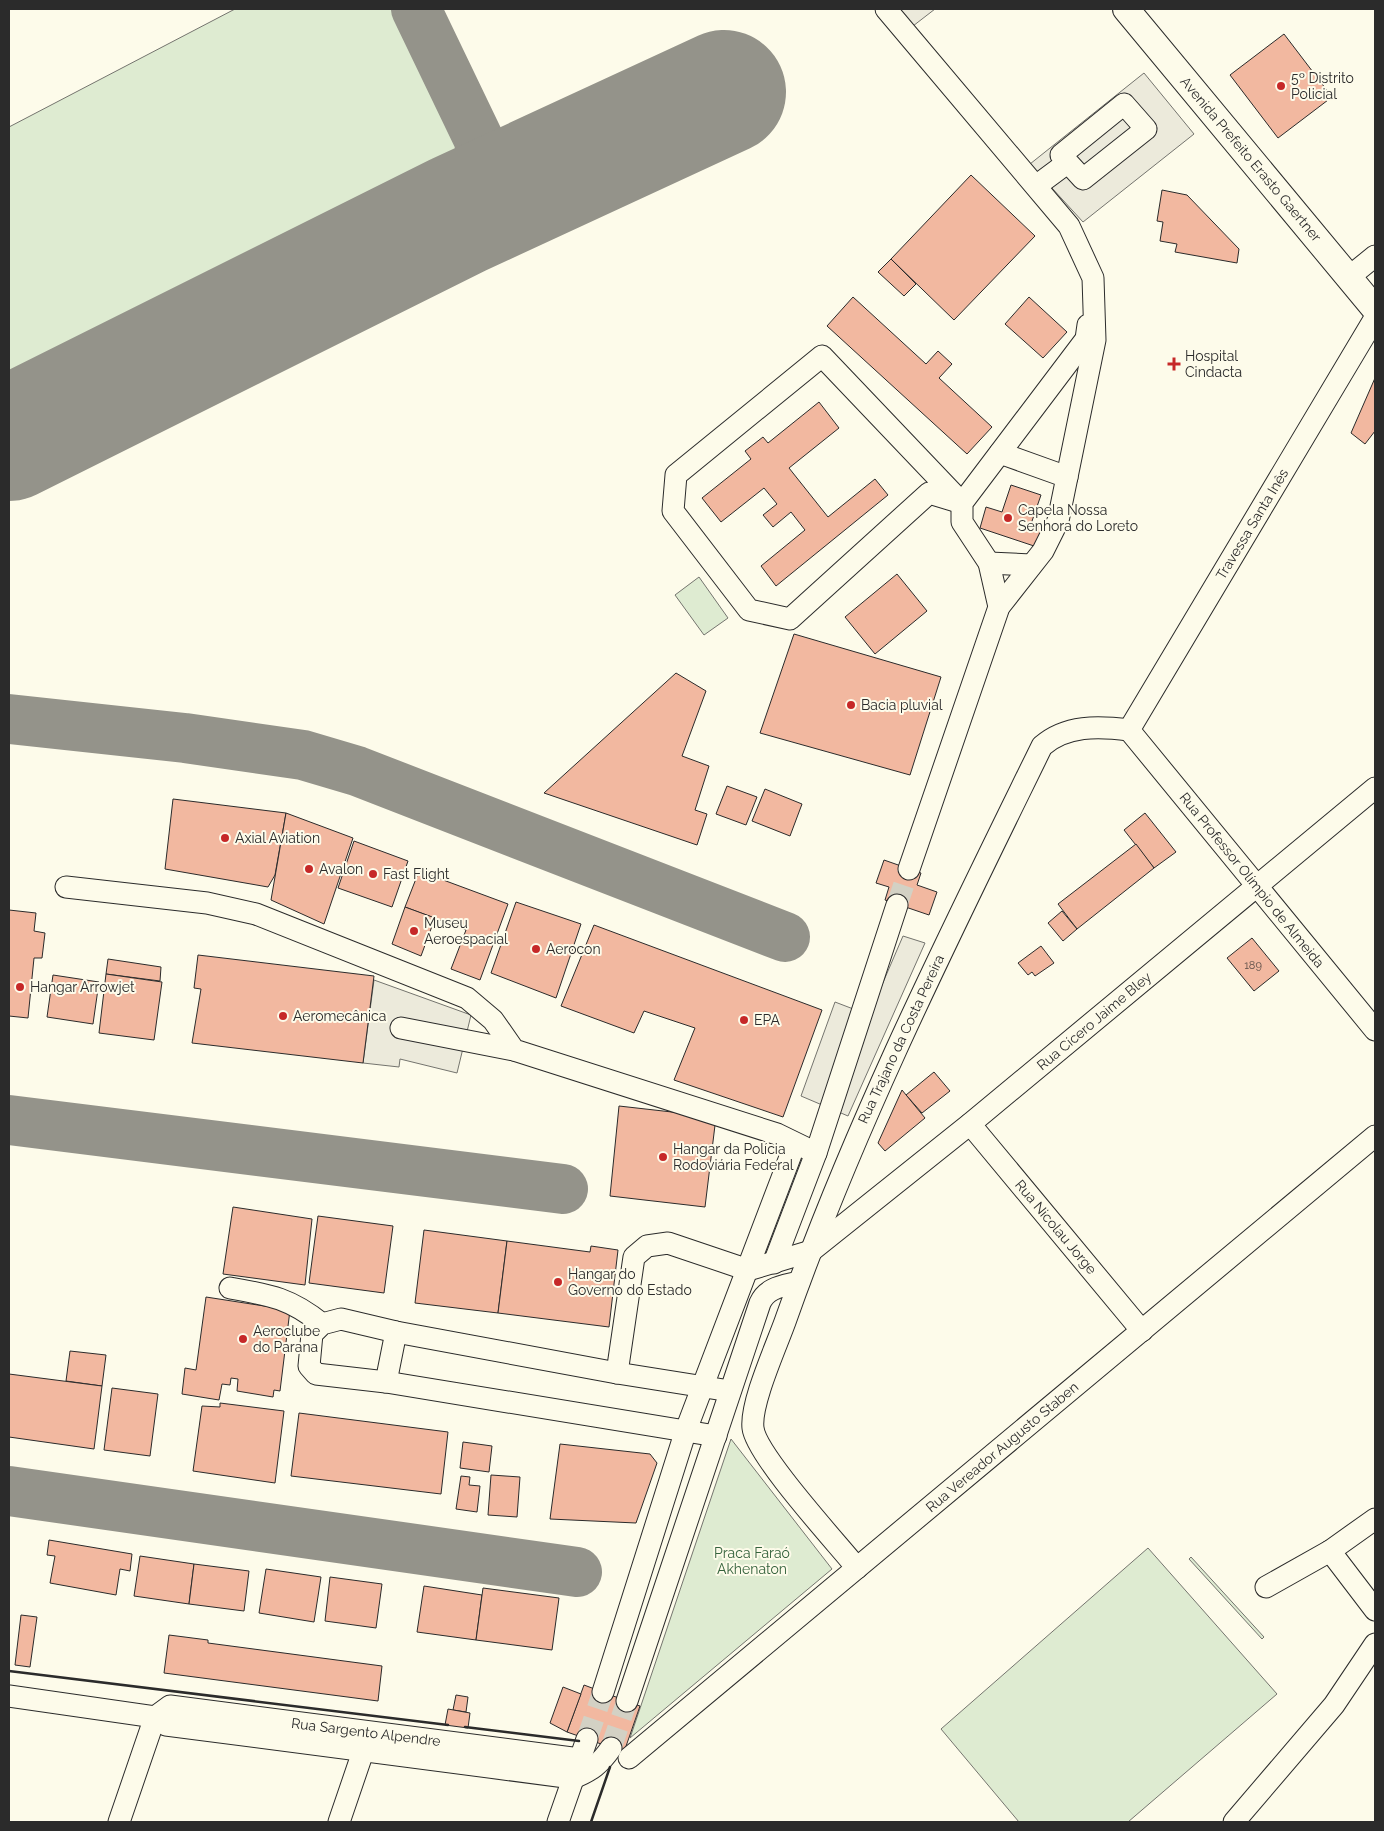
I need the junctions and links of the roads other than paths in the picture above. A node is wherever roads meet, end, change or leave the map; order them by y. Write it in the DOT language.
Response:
graph roads {
  1 [pos="886,9"];
  2 [pos="1126,9"];
  3 [pos="1067,163"];
  4 [pos="1036,186"];
  5 [pos="1375,256"];
  6 [pos="1349,277"];
  7 [pos="1093,278"];
  8 [pos="1375,309"];
  9 [pos="1375,318"];
  10 [pos="1000,453"];
  11 [pos="1067,477"];
  12 [pos="962,503"];
  13 [pos="988,563"];
  14 [pos="1032,565"];
  15 [pos="999,607"];
  16 [pos="1129,730"];
  17 [pos="1375,788"];
  18 [pos="909,869"];
  19 [pos="1257,886"];
  20 [pos="66,887"];
  21 [pos="896,905"];
  22 [pos="401,1028"];
  23 [pos="1375,1030"];
  24 [pos="514,1050"];
  25 [pos="970,1124"];
  26 [pos="1375,1136"];
  27 [pos="795,1144"];
  28 [pos="816,1153"];
  29 [pos="811,1251"];
  30 [pos="774,1263"];
  31 [pos="748,1270"];
  32 [pos="799,1282"];
  33 [pos="230,1288"];
  34 [pos="322,1324"];
  35 [pos="1142,1331"];
  36 [pos="396,1332"];
  37 [pos="617,1373"];
  38 [pos="386,1382"];
  39 [pos="703,1386"];
  40 [pos="730,1391"];
  41 [pos="686,1430"];
  42 [pos="716,1436"];
  43 [pos="1375,1519"];
  44 [pos="1330,1551"];
  45 [pos="857,1568"];
  46 [pos="1266,1587"];
  47 [pos="1375,1610"];
  48 [pos="1375,1644"];
  49 [pos="9,1696"];
  50 [pos="155,1716"];
  51 [pos="587,1738"];
  52 [pos="366,1741"];
  53 [pos="576,1768"];
  54 [pos="119,1822"];
  55 [pos="339,1822"];
  56 [pos="558,1822"];
  57 [pos="1234,1822"];
  1 -- 4 [label="street"];
  2 -- 6 [label="main road, Avenida Prefeito Erasto Gaertner"];
  3 -- 4 [label="street"];
  4 -- 7 [label="street"];
  5 -- 6 [label="street"];
  6 -- 8 [label="main road, Avenida Prefeito Erasto Gaertner"];
  7 -- 10 [label="street"];
  7 -- 11 [label="street"];
  9 -- 16 [label="street, Travessa Santa Inês"];
  10 -- 11 [label="street"];
  10 -- 12 [label="street"];
  11 -- 14 [label="street"];
  12 -- 12 [label="street"];
  12 -- 13 [label="street"];
  13 -- 14 [label="street"];
  13 -- 15 [label="street"];
  14 -- 15 [label="street"];
  15 -- 18 [label="street"];
  16 -- 19 [label="street, Rua Professor Olímpio de Almeida"];
  16 -- 29 [label="street, Rua Trajano da Costa Pereira"];
  17 -- 19 [label="street, Rua Cícero Jaime Bley"];
  19 -- 23 [label="street, Rua Professor Olímpio de Almeida"];
  19 -- 25 [label="street, Rua Cícero Jaime Bley"];
  20 -- 24 [label="street"];
  21 -- 28 [label="street"];
  22 -- 24 [label="street"];
  24 -- 27 [label="street"];
  25 -- 29 [label="street, Rua Cícero Jaime Bley"];
  25 -- 35 [label="street, Rua Nicolau Jorge"];
  26 -- 35 [label="street, Rua Vereador Augusto Staben"];
  27 -- 28 [label="street"];
  27 -- 31 [label="street"];
  28 -- 30 [label="street"];
  29 -- 30 [label="street"];
  29 -- 32 [label="street, Rua Trajano da Costa Pereira"];
  30 -- 31 [label="street"];
  31 -- 37 [label="street"];
  31 -- 39 [label="street"];
  32 -- 40 [label="street"];
  32 -- 45 [label="street, Rua Trajano da Costa Pereira"];
  33 -- 34 [label="street"];
  34 -- 36 [label="street"];
  34 -- 38 [label="street"];
  35 -- 45 [label="street, Rua Vereador Augusto Staben"];
  36 -- 37 [label="street"];
  36 -- 38 [label="street"];
  37 -- 39 [label="street"];
  38 -- 41 [label="street"];
  39 -- 40 [label="street"];
  39 -- 41 [label="street"];
  40 -- 42 [label="street"];
  41 -- 42 [label="street"];
  41 -- 42 [label="street"];
  43 -- 44 [label="street"];
  44 -- 46 [label="street"];
  44 -- 47 [label="street"];
  45 -- 53 [label="street, Rua Vereador Augusto Staben"];
  48 -- 57 [label="street"];
  49 -- 50 [label="street, Rua Sargento Alpendre"];
  50 -- 52 [label="street, Rua Sargento Alpendre"];
  50 -- 54 [label="street"];
  51 -- 53 [label="street"];
  52 -- 53 [label="street, Rua Sargento Alpendre"];
  52 -- 55 [label="street"];
  53 -- 56 [label="street"];
}
